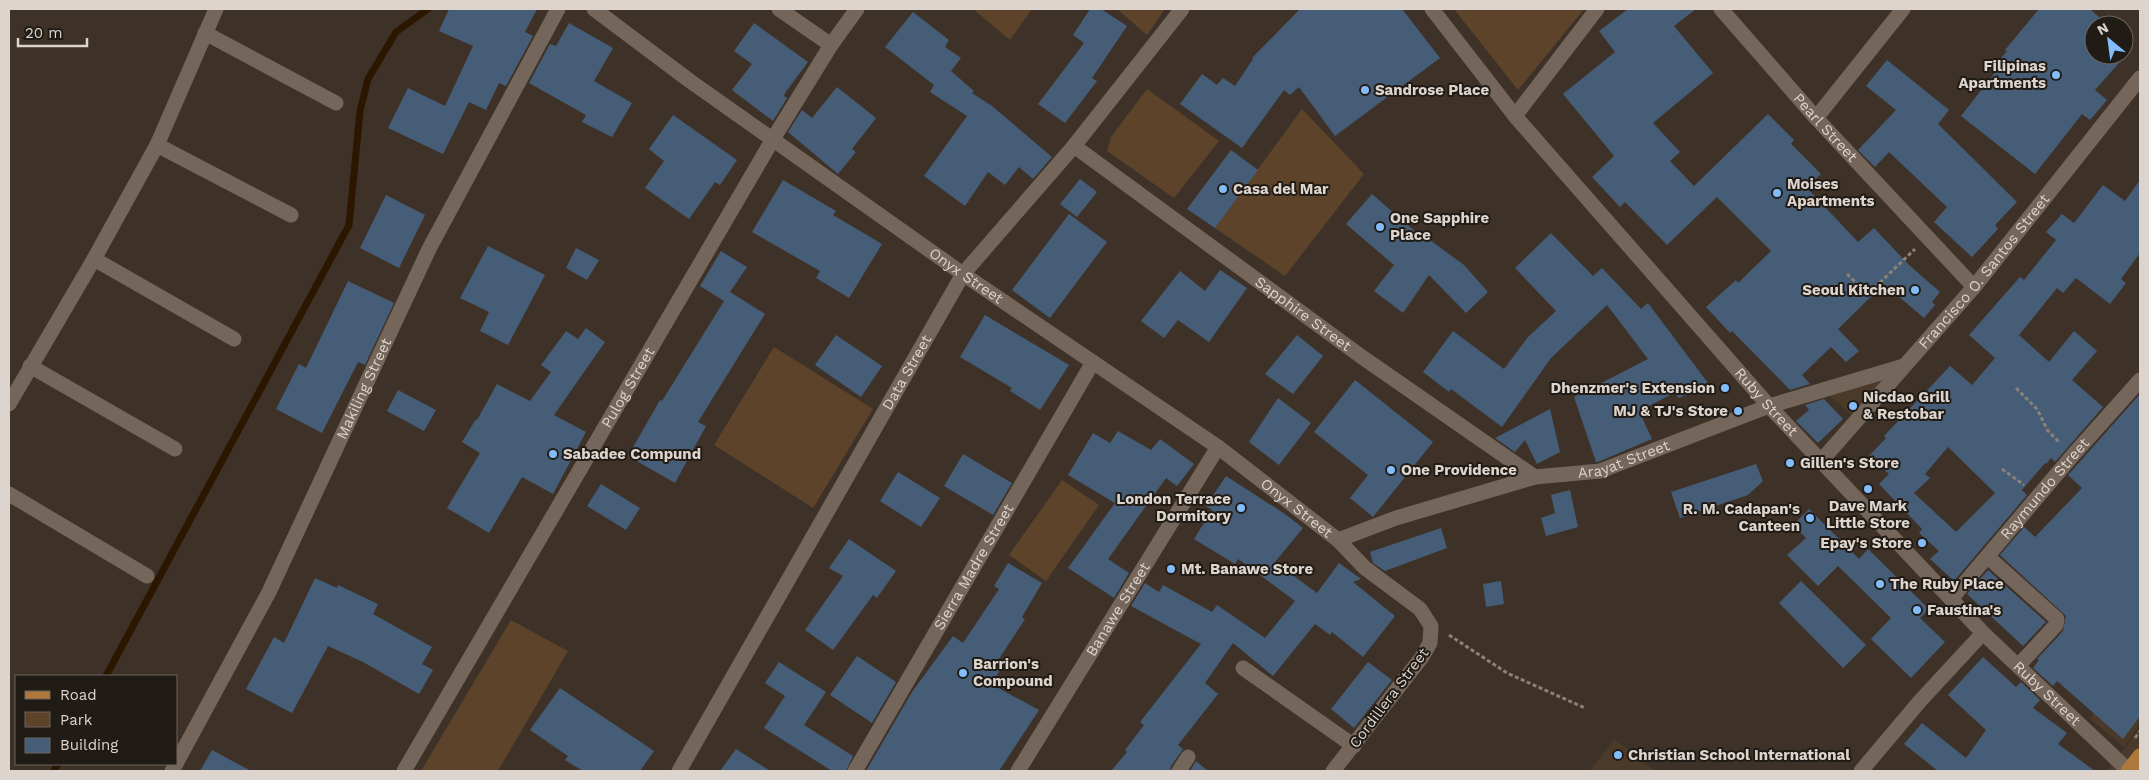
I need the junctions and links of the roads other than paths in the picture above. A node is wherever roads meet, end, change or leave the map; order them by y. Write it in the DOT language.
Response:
graph roads {
  1 [pos="216,9"];
  2 [pos="558,9"];
  3 [pos="594,9"];
  4 [pos="779,9"];
  5 [pos="857,9"];
  6 [pos="1182,9"];
  7 [pos="1432,9"];
  8 [pos="1597,9"];
  9 [pos="1721,9"];
  10 [pos="1903,9"];
  11 [pos="205,32"];
  12 [pos="830,45"];
  13 [pos="2140,78"];
  14 [pos="336,104"];
  15 [pos="1515,116"];
  16 [pos="1816,118"];
  17 [pos="773,139"];
  18 [pos="157,144"];
  19 [pos="1074,146"];
  20 [pos="290,215"];
  21 [pos="94,260"];
  22 [pos="963,274"];
  23 [pos="1974,287"];
  24 [pos="234,338"];
  25 [pos="1093,362"];
  26 [pos="30,366"];
  27 [pos="1904,366"];
  28 [pos="2140,380"];
  29 [pos="9,404"];
  30 [pos="1769,406"];
  31 [pos="1218,447"];
  32 [pos="174,449"];
  33 [pos="1822,461"];
  34 [pos="1535,477"];
  35 [pos="9,494"];
  36 [pos="1338,540"];
  37 [pos="1988,556"];
  38 [pos="147,576"];
  39 [pos="1951,600"];
  40 [pos="1983,633"];
  41 [pos="2018,666"];
  42 [pos="1243,668"];
  43 [pos="1354,746"];
  44 [pos="2140,756"];
  45 [pos="1188,757"];
  46 [pos="178,760"];
  47 [pos="404,771"];
  48 [pos="679,771"];
  49 [pos="854,771"];
  50 [pos="1018,771"];
  51 [pos="1179,771"];
  52 [pos="1333,771"];
  53 [pos="1862,771"];
  54 [pos="2128,771"];
  1 -- 11 [label="street"];
  2 -- 46 [label="street, Makiling Street"];
  3 -- 17 [label="street, Onyx Street"];
  4 -- 12 [label="street"];
  5 -- 12 [label="street, Pulog Street"];
  6 -- 19 [label="street, Data Street"];
  7 -- 15 [label="street, Ruby Street"];
  8 -- 15 [label="street"];
  9 -- 16 [label="street, Pearl Street"];
  10 -- 16 [label="street"];
  11 -- 14 [label="street"];
  11 -- 18 [label="street"];
  12 -- 17 [label="street, Pulog Street"];
  13 -- 23 [label="street, Francisco O. Santos Street"];
  15 -- 30 [label="street, Ruby Street"];
  16 -- 23 [label="street, Pearl Street"];
  17 -- 22 [label="street, Onyx Street"];
  17 -- 47 [label="street, Pulog Street"];
  18 -- 20 [label="street"];
  18 -- 21 [label="street"];
  19 -- 22 [label="street, Data Street"];
  19 -- 34 [label="street, Sapphire Street"];
  21 -- 24 [label="street"];
  21 -- 26 [label="street"];
  22 -- 25 [label="street, Onyx Street"];
  22 -- 48 [label="street, Data Street"];
  23 -- 27 [label="street, Francisco O. Santos Street"];
  25 -- 31 [label="street, Onyx Street"];
  25 -- 49 [label="street, Sierra Madre Street"];
  26 -- 29 [label="street"];
  26 -- 32 [label="street"];
  27 -- 30 [label="street, Arayat Street"];
  27 -- 33 [label="street, Francisco O. Santos Street"];
  28 -- 37 [label="street, Raymundo Street"];
  30 -- 33 [label="street, Ruby Street"];
  30 -- 34 [label="street, Arayat Street"];
  31 -- 36 [label="street, Onyx Street"];
  31 -- 50 [label="street, Banawe Street"];
  33 -- 39 [label="street, Ruby Street"];
  34 -- 36 [label="street, Arayat Street"];
  35 -- 38 [label="street"];
  36 -- 43 [label="street, Cordillera Street"];
  37 -- 39 [label="street, Raymundo Street"];
  37 -- 41 [label="street"];
  39 -- 40 [label="street, Ruby Street"];
  40 -- 41 [label="street, Ruby Street"];
  40 -- 53 [label="street"];
  41 -- 54 [label="street, Ruby Street"];
  42 -- 43 [label="street"];
  43 -- 52 [label="street, Cordillera Street"];
  44 -- 54 [label="main road"];
  45 -- 51 [label="street"];
}
